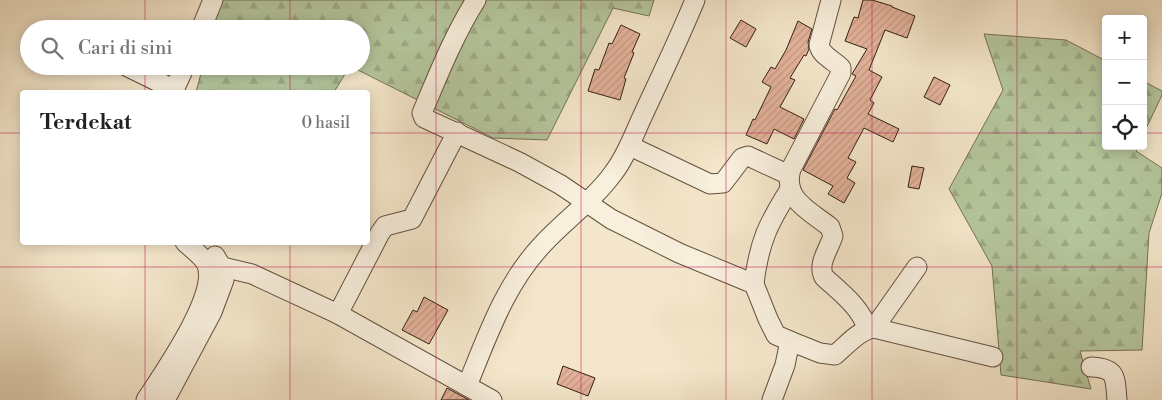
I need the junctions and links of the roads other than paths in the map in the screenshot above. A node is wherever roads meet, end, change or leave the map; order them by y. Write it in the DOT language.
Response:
graph roads {
  1 [pos="200,0"];
  2 [pos="213,0"];
  3 [pos="476,0"];
  4 [pos="695,0"];
  5 [pos="831,0"];
  6 [pos="192,20"];
  7 [pos="205,20"];
  8 [pos="142,75"];
  9 [pos="170,75"];
  10 [pos="179,75"];
  11 [pos="168,90"];
  12 [pos="457,132"];
  13 [pos="630,146"];
  14 [pos="789,182"];
  15 [pos="587,203"];
  16 [pos="189,245"];
  17 [pos="206,245"];
  18 [pos="214,264"];
  19 [pos="917,267"];
  20 [pos="754,284"];
  21 [pos="338,314"];
  22 [pos="871,328"];
  23 [pos="190,339"];
  24 [pos="790,341"];
  25 [pos="993,357"];
  26 [pos="1091,367"];
  27 [pos="467,386"];
  28 [pos="146,400"];
  29 [pos="165,400"];
  30 [pos="492,400"];
  31 [pos="772,400"];
  32 [pos="1117,400"];
  1 -- 6 [label="street"];
  2 -- 7 [label="street"];
  3 -- 12 [label="street"];
  4 -- 13 [label="street"];
  5 -- 14 [label="street"];
  8 -- 11 [label="street"];
  9 -- 11 [label="street"];
  10 -- 11 [label="street"];
  12 -- 15 [label="street"];
  12 -- 21 [label="street"];
  13 -- 14 [label="street"];
  13 -- 15 [label="street"];
  14 -- 20 [label="street"];
  14 -- 22 [label="street"];
  15 -- 20 [label="street"];
  15 -- 27 [label="street"];
  16 -- 18 [label="street"];
  17 -- 18 [label="street"];
  18 -- 21 [label="street"];
  18 -- 23 [label="street"];
  19 -- 22 [label="street"];
  20 -- 24 [label="street"];
  21 -- 27 [label="street"];
  22 -- 24 [label="street"];
  22 -- 25 [label="street"];
  23 -- 28 [label="street"];
  23 -- 29 [label="street"];
  24 -- 31 [label="street"];
  26 -- 32 [label="street"];
  27 -- 30 [label="street"];
}
